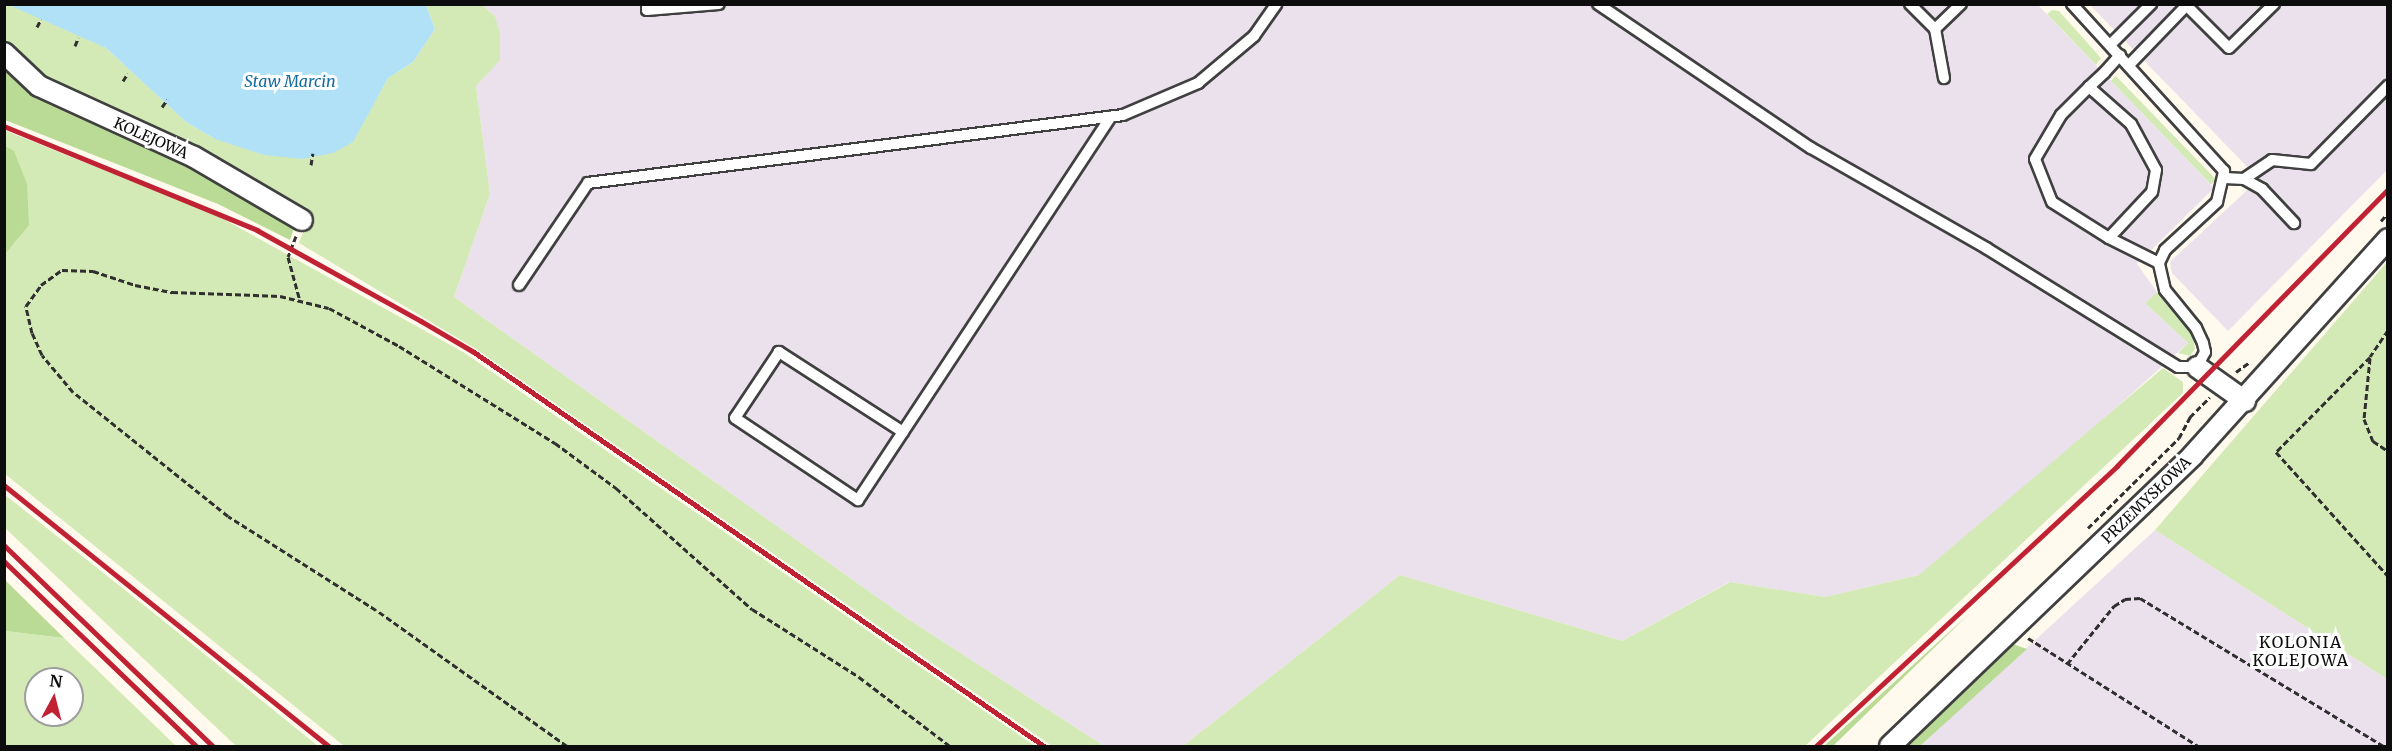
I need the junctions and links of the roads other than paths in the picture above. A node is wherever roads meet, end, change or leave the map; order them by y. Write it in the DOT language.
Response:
graph roads {
  1 [pos="647,4"];
  2 [pos="719,4"];
  3 [pos="1276,4"];
  4 [pos="1598,4"];
  5 [pos="1910,4"];
  6 [pos="1960,4"];
  7 [pos="2072,4"];
  8 [pos="2151,4"];
  9 [pos="2274,4"];
  10 [pos="2187,5"];
  11 [pos="1935,29"];
  12 [pos="2111,44"];
  13 [pos="4,53"];
  14 [pos="2120,55"];
  15 [pos="2129,65"];
  16 [pos="1944,78"];
  17 [pos="2388,86"];
  18 [pos="2088,87"];
  19 [pos="1111,117"];
  20 [pos="2225,178"];
  21 [pos="2244,179"];
  22 [pos="302,220"];
  23 [pos="2294,223"];
  24 [pos="2384,231"];
  25 [pos="2109,238"];
  26 [pos="2159,263"];
  27 [pos="519,285"];
  28 [pos="2197,367"];
  29 [pos="2245,401"];
  30 [pos="903,432"];
  31 [pos="1890,747"];
  1 -- 2 [label="lane"];
  3 -- 19 [label="lane"];
  4 -- 28 [label="lane"];
  5 -- 11 [label="lane"];
  6 -- 11 [label="lane"];
  7 -- 12 [label="lane"];
  8 -- 12 [label="lane"];
  9 -- 10 [label="lane"];
  10 -- 15 [label="lane"];
  11 -- 16 [label="lane"];
  12 -- 14 [label="lane"];
  13 -- 22 [label="street, KOLEJOWA"];
  14 -- 15 [label="lane"];
  14 -- 18 [label="lane"];
  15 -- 20 [label="lane"];
  17 -- 21 [label="lane"];
  18 -- 25 [label="lane"];
  18 -- 25 [label="lane"];
  19 -- 27 [label="lane"];
  19 -- 30 [label="lane"];
  20 -- 21 [label="lane"];
  20 -- 26 [label="lane"];
  21 -- 23 [label="lane"];
  24 -- 29 [label="street, PRZEMYSŁOWA"];
  25 -- 26 [label="lane"];
  26 -- 28 [label="lane"];
  28 -- 29 [label="street"];
  29 -- 31 [label="street, PRZEMYSŁOWA"];
  30 -- 30 [label="lane"];
}
